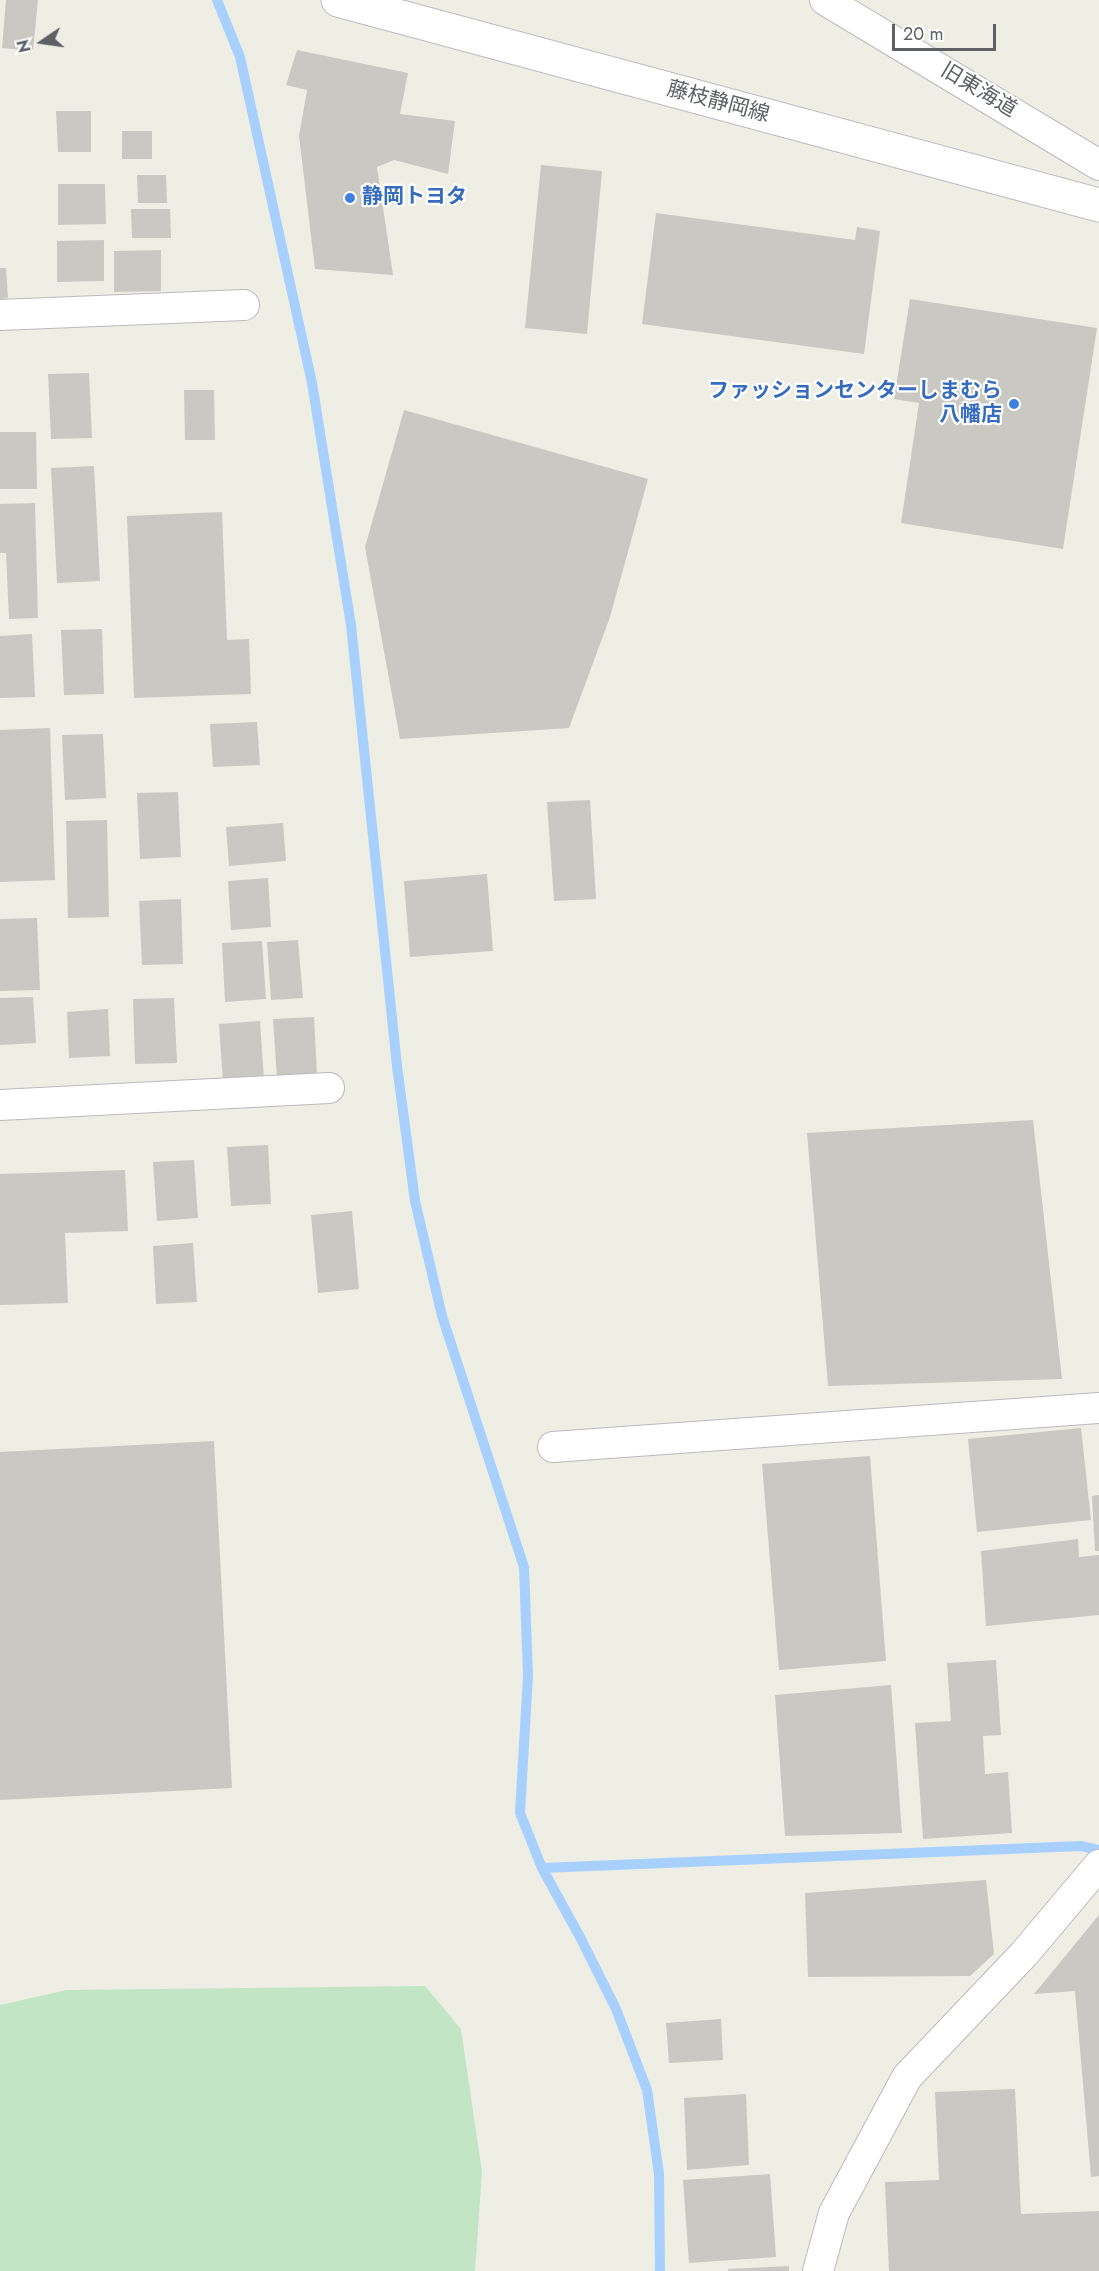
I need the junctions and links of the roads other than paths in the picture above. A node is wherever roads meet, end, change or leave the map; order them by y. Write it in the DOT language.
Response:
graph roads {
  1 [pos="338,0"];
  2 [pos="825,0"];
  3 [pos="1099,165"];
  4 [pos="1099,205"];
  5 [pos="244,305"];
  6 [pos="0,315"];
  7 [pos="329,1088"];
  8 [pos="0,1105"];
  9 [pos="1099,1408"];
  10 [pos="553,1447"];
  11 [pos="1099,1864"];
  12 [pos="818,2271"];
  1 -- 4 [label="main road, 藤枝静岡線"];
  2 -- 3 [label="street, 旧東海道"];
  5 -- 6 [label="street"];
  7 -- 8 [label="street"];
  9 -- 10 [label="street"];
  11 -- 12 [label="street"];
}
